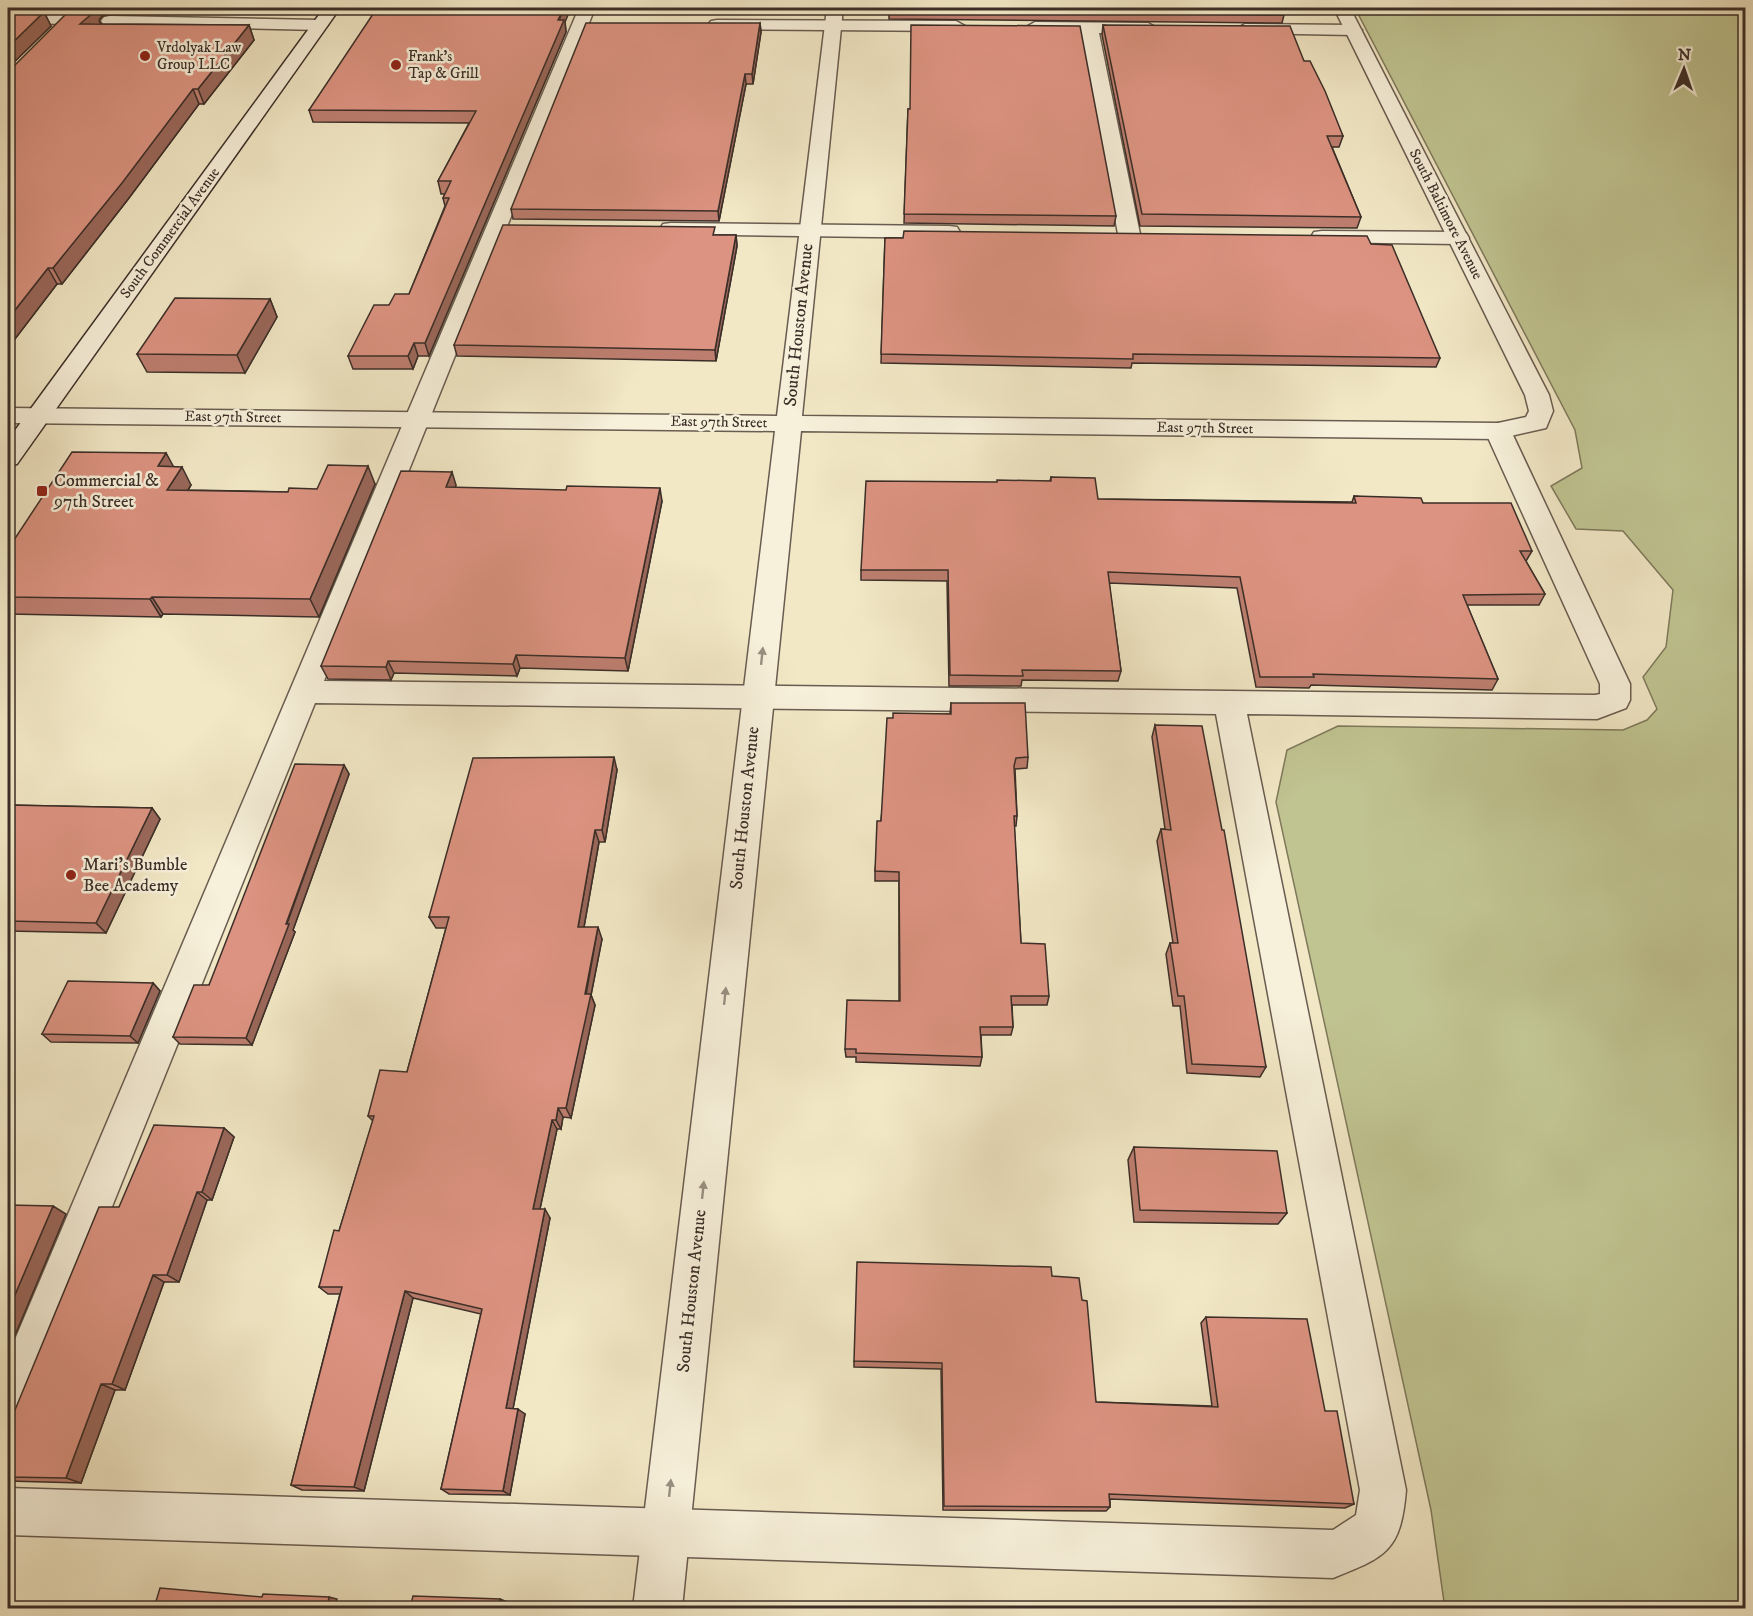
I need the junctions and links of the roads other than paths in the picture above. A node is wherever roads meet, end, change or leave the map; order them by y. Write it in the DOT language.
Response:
graph roads {
  1 [pos="332,8"];
  2 [pos="1342,8"];
  3 [pos="76,13"];
  4 [pos="834,16"];
  5 [pos="8,18"];
  6 [pos="590,18"];
  7 [pos="110,21"];
  8 [pos="695,24"];
  9 [pos="319,26"];
  10 [pos="975,27"];
  11 [pos="1021,27"];
  12 [pos="1089,28"];
  13 [pos="1160,28"];
  14 [pos="1230,29"];
  15 [pos="1353,30"];
  16 [pos="55,34"];
  17 [pos="647,229"];
  18 [pos="810,231"];
  19 [pos="967,232"];
  20 [pos="1106,234"];
  21 [pos="1129,234"];
  22 [pos="1152,235"];
  23 [pos="1302,236"];
  24 [pos="1458,238"];
  25 [pos="8,415"];
  26 [pos="38,415"];
  27 [pos="417,419"];
  28 [pos="788,422"];
  29 [pos="1537,423"];
  30 [pos="1498,431"];
  31 [pos="8,458"];
  32 [pos="304,692"];
  33 [pos="758,696"];
  34 [pos="1229,701"];
  35 [pos="8,1408"];
  36 [pos="8,1512"];
  37 [pos="665,1533"];
  38 [pos="657,1608"];
  1 -- 9 [label="street, South Commercial Avenue"];
  2 -- 15 [label="street, South Baltimore Avenue"];
  3 -- 5 [label="street"];
  3 -- 16 [label="street"];
  4 -- 8 [label="street"];
  4 -- 10 [label="street"];
  4 -- 18 [label="street, South Houston Avenue"];
  6 -- 27 [label="street"];
  7 -- 9 [label="street"];
  9 -- 26 [label="street, South Commercial Avenue"];
  11 -- 12 [label="street"];
  12 -- 13 [label="street"];
  12 -- 21 [label="street"];
  14 -- 15 [label="street"];
  15 -- 24 [label="street, South Baltimore Avenue"];
  17 -- 18 [label="street"];
  18 -- 19 [label="street"];
  18 -- 28 [label="street, South Houston Avenue"];
  20 -- 21 [label="street"];
  21 -- 22 [label="street"];
  23 -- 24 [label="street"];
  24 -- 29 [label="street, South Baltimore Avenue"];
  25 -- 26 [label="street, East 97th Street"];
  26 -- 27 [label="street, East 97th Street"];
  26 -- 31 [label="street, South Commercial Avenue"];
  27 -- 28 [label="street, East 97th Street"];
  27 -- 32 [label="street"];
  28 -- 30 [label="street, East 97th Street"];
  33 -- 28 [label="street, South Houston Avenue, one-way"];
  29 -- 30 [label="street, East 97th Street"];
  30 -- 34 [label="street"];
  32 -- 33 [label="street"];
  32 -- 35 [label="street"];
  33 -- 34 [label="street"];
  37 -- 33 [label="street, South Houston Avenue, one-way"];
  34 -- 37 [label="street"];
  36 -- 37 [label="street"];
  37 -- 38 [label="street, South Houston Avenue"];
}
